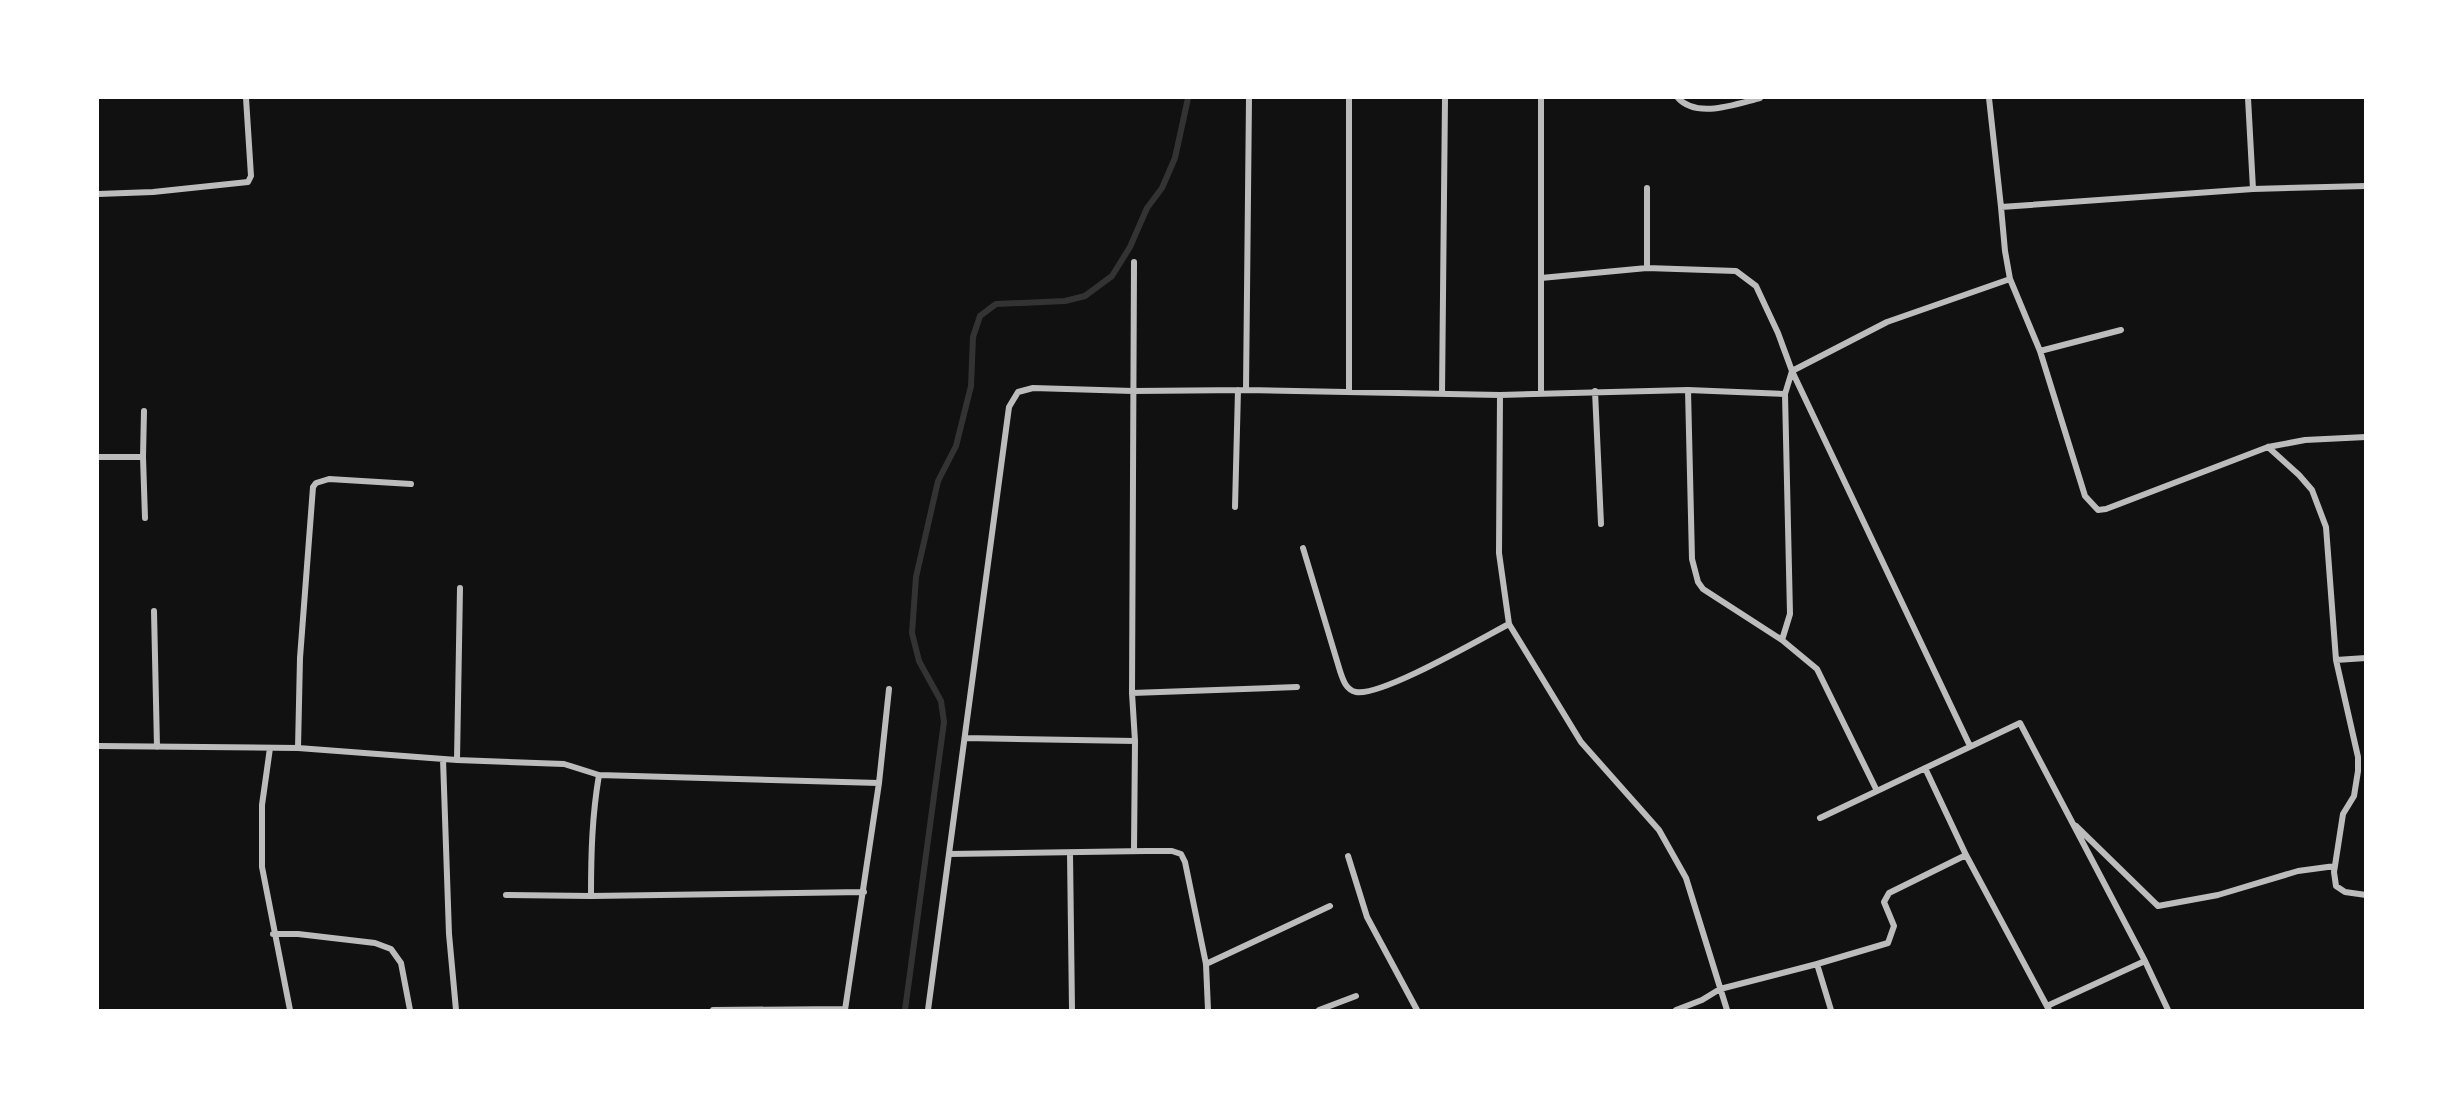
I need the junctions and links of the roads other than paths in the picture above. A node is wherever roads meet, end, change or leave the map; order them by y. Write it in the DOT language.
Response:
graph roads {
  1 [pos="246,98"];
  2 [pos="1250,98"];
  3 [pos="1350,98"];
  4 [pos="1445,98"];
  5 [pos="1541,98"];
  6 [pos="1678,98"];
  7 [pos="1760,98"];
  8 [pos="1989,98"];
  9 [pos="2248,98"];
  10 [pos="2366,186"];
  11 [pos="1647,188"];
  12 [pos="2253,189"];
  13 [pos="98,194"];
  14 [pos="2001,207"];
  15 [pos="1134,262"];
  16 [pos="1647,268"];
  17 [pos="1541,278"];
  18 [pos="2010,279"];
  19 [pos="2121,330"];
  20 [pos="2040,351"];
  21 [pos="1792,370"];
  22 [pos="1238,390"];
  23 [pos="1246,390"];
  24 [pos="1688,390"];
  25 [pos="1133,391"];
  26 [pos="1595,391"];
  27 [pos="1349,392"];
  28 [pos="1542,393"];
  29 [pos="1442,394"];
  30 [pos="1785,394"];
  31 [pos="1500,395"];
  32 [pos="144,411"];
  33 [pos="2366,436"];
  34 [pos="2268,447"];
  35 [pos="98,457"];
  36 [pos="143,457"];
  37 [pos="411,484"];
  38 [pos="1235,507"];
  39 [pos="145,518"];
  40 [pos="1601,524"];
  41 [pos="1303,548"];
  42 [pos="460,588"];
  43 [pos="154,612"];
  44 [pos="1509,624"];
  45 [pos="1782,640"];
  46 [pos="2366,658"];
  47 [pos="2336,660"];
  48 [pos="1297,687"];
  49 [pos="889,689"];
  50 [pos="1132,693"];
  51 [pos="965,738"];
  52 [pos="1135,741"];
  53 [pos="98,746"];
  54 [pos="1970,746"];
  55 [pos="158,747"];
  56 [pos="270,748"];
  57 [pos="298,748"];
  58 [pos="443,759"];
  59 [pos="457,760"];
  60 [pos="1925,768"];
  61 [pos="599,775"];
  62 [pos="879,783"];
  63 [pos="1877,790"];
  64 [pos="1820,818"];
  65 [pos="2071,821"];
  66 [pos="1134,851"];
  67 [pos="1070,853"];
  68 [pos="949,854"];
  69 [pos="1966,855"];
  70 [pos="1348,856"];
  71 [pos="2335,866"];
  72 [pos="864,892"];
  73 [pos="506,894"];
  74 [pos="2366,895"];
  75 [pos="591,896"];
  76 [pos="1330,906"];
  77 [pos="273,934"];
  78 [pos="2145,961"];
  79 [pos="1206,964"];
  80 [pos="1817,964"];
  81 [pos="1720,989"];
  82 [pos="1356,996"];
  83 [pos="2048,1009"];
  84 [pos="845,1010"];
  85 [pos="290,1011"];
  86 [pos="410,1011"];
  87 [pos="456,1011"];
  88 [pos="713,1011"];
  89 [pos="928,1011"];
  90 [pos="1072,1011"];
  91 [pos="1208,1011"];
  92 [pos="1319,1011"];
  93 [pos="1417,1011"];
  94 [pos="1676,1011"];
  95 [pos="1727,1011"];
  96 [pos="1831,1011"];
  97 [pos="2168,1011"];
  1 -- 13 [label="street"];
  2 -- 23 [label="street"];
  3 -- 27 [label="street"];
  4 -- 29 [label="street"];
  5 -- 17 [label="street"];
  6 -- 7 [label="street"];
  8 -- 14 [label="street"];
  9 -- 12 [label="street"];
  10 -- 12 [label="street"];
  11 -- 16 [label="street"];
  12 -- 14 [label="street"];
  14 -- 18 [label="street"];
  15 -- 25 [label="street"];
  16 -- 17 [label="street"];
  16 -- 21 [label="street"];
  17 -- 28 [label="street"];
  18 -- 20 [label="street"];
  18 -- 21 [label="street"];
  19 -- 20 [label="street"];
  20 -- 34 [label="street"];
  21 -- 30 [label="street"];
  21 -- 54 [label="street"];
  22 -- 23 [label="street"];
  22 -- 25 [label="street"];
  22 -- 38 [label="street"];
  23 -- 27 [label="street"];
  24 -- 26 [label="street"];
  24 -- 30 [label="street"];
  24 -- 45 [label="street"];
  25 -- 50 [label="street"];
  25 -- 51 [label="street"];
  26 -- 28 [label="street"];
  26 -- 40 [label="street"];
  27 -- 29 [label="street"];
  28 -- 31 [label="street"];
  29 -- 31 [label="street"];
  30 -- 45 [label="street"];
  31 -- 44 [label="street"];
  32 -- 36 [label="street"];
  33 -- 34 [label="street"];
  34 -- 47 [label="street"];
  35 -- 36 [label="street"];
  36 -- 39 [label="street"];
  37 -- 57 [label="street"];
  41 -- 44 [label="street"];
  42 -- 59 [label="street"];
  43 -- 55 [label="street"];
  44 -- 81 [label="street"];
  45 -- 63 [label="street"];
  46 -- 47 [label="street"];
  47 -- 71 [label="street"];
  48 -- 50 [label="street"];
  49 -- 62 [label="street"];
  50 -- 52 [label="street"];
  51 -- 52 [label="street"];
  51 -- 68 [label="street"];
  52 -- 66 [label="street"];
  53 -- 55 [label="street"];
  54 -- 60 [label="street"];
  54 -- 65 [label="street"];
  55 -- 56 [label="street"];
  56 -- 57 [label="street"];
  56 -- 77 [label="street"];
  57 -- 58 [label="street"];
  58 -- 59 [label="street"];
  58 -- 87 [label="street"];
  59 -- 61 [label="street"];
  60 -- 63 [label="street"];
  60 -- 69 [label="street"];
  61 -- 62 [label="street"];
  61 -- 75 [label="street"];
  62 -- 72 [label="street"];
  63 -- 64 [label="street"];
  65 -- 71 [label="street"];
  65 -- 78 [label="street"];
  66 -- 67 [label="street"];
  66 -- 79 [label="street"];
  67 -- 68 [label="street"];
  67 -- 90 [label="street"];
  68 -- 89 [label="street"];
  69 -- 80 [label="street"];
  69 -- 83 [label="street"];
  70 -- 93 [label="street"];
  71 -- 74 [label="street"];
  72 -- 75 [label="street"];
  72 -- 84 [label="street"];
  73 -- 75 [label="street"];
  76 -- 79 [label="street"];
  77 -- 85 [label="street"];
  77 -- 86 [label="street"];
  78 -- 83 [label="street"];
  78 -- 97 [label="street"];
  79 -- 91 [label="street"];
  80 -- 81 [label="street"];
  80 -- 96 [label="street"];
  81 -- 94 [label="street"];
  81 -- 95 [label="street"];
  82 -- 92 [label="street"];
  84 -- 88 [label="street"];
}
